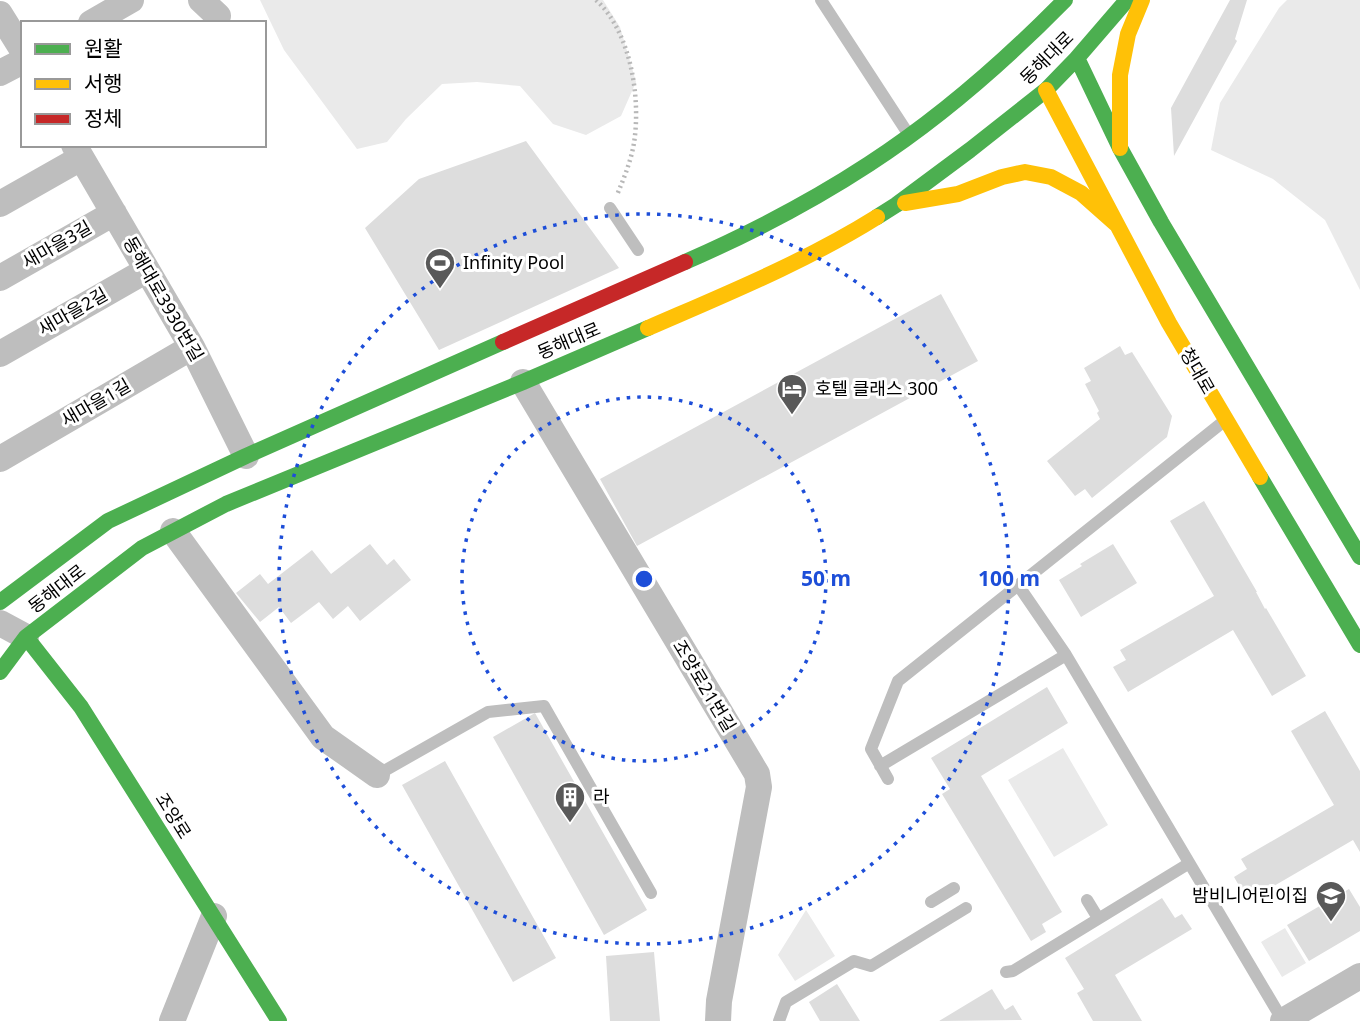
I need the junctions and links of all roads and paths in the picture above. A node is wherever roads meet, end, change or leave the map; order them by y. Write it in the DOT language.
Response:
graph roads {
  1 [pos="131,0"];
  2 [pos="596,0"];
  3 [pos="821,0"];
  4 [pos="1065,0"];
  5 [pos="1126,0"];
  6 [pos="1142,0"];
  7 [pos="0,14"];
  8 [pos="94,21"];
  9 [pos="21,48"];
  10 [pos="1074,52"];
  11 [pos="21,62"];
  12 [pos="0,74"];
  13 [pos="1043,84"];
  14 [pos="909,135"];
  15 [pos="1120,148"];
  16 [pos="78,152"];
  17 [pos="0,204"];
  18 [pos="896,205"];
  19 [pos="610,208"];
  20 [pos="114,213"];
  21 [pos="1116,224"];
  22 [pos="638,250"];
  23 [pos="147,270"];
  24 [pos="0,278"];
  25 [pos="192,347"];
  26 [pos="0,354"];
  27 [pos="523,382"];
  28 [pos="1231,417"];
  29 [pos="246,456"];
  30 [pos="0,459"];
  31 [pos="173,531"];
  32 [pos="1360,557"];
  33 [pos="1018,585"];
  34 [pos="0,602"];
  35 [pos="0,624"];
  36 [pos="26,637"];
  37 [pos="1360,645"];
  38 [pos="1066,655"];
  39 [pos="0,672"];
  40 [pos="880,766"];
  41 [pos="377,775"];
  42 [pos="888,779"];
  43 [pos="1188,864"];
  44 [pos="954,888"];
  45 [pos="651,893"];
  46 [pos="1087,900"];
  47 [pos="931,902"];
  48 [pos="966,908"];
  49 [pos="214,916"];
  50 [pos="1098,918"];
  51 [pos="1006,972"];
  52 [pos="1360,976"];
  53 [pos="172,1021"];
  54 [pos="279,1021"];
  55 [pos="718,1021"];
  56 [pos="779,1021"];
  57 [pos="1283,1021"];
  1 -- 8 [label="street"];
  2 -- 19 [label="path"];
  3 -- 14 [label="lane"];
  4 -- 14 [label="main road, 동해대로"];
  5 -- 10 [label="main road, 동해대로"];
  6 -- 15 [label="main road"];
  7 -- 9 [label="street"];
  10 -- 13 [label="main road, 동해대로"];
  10 -- 15 [label="main road"];
  11 -- 12 [label="street"];
  13 -- 18 [label="main road, 동해대로"];
  13 -- 21 [label="main road, 청대로"];
  14 -- 29 [label="main road, 동해대로"];
  15 -- 32 [label="main road"];
  16 -- 17 [label="street"];
  16 -- 20 [label="street, 동해대로3930번길"];
  18 -- 21 [label="main road"];
  18 -- 27 [label="main road, 동해대로"];
  19 -- 22 [label="lane"];
  20 -- 23 [label="street, 동해대로3930번길"];
  20 -- 24 [label="street, 새마을3길"];
  21 -- 28 [label="main road, 청대로"];
  23 -- 25 [label="street, 동해대로3930번길"];
  23 -- 26 [label="street, 새마을2길"];
  25 -- 29 [label="street, 동해대로3930번길"];
  25 -- 30 [label="street, 새마을1길"];
  27 -- 31 [label="main road, 동해대로"];
  27 -- 55 [label="street, 조양로21번길"];
  28 -- 33 [label="lane"];
  28 -- 37 [label="main road, 청대로"];
  29 -- 34 [label="main road, 동해대로"];
  31 -- 36 [label="main road, 동해대로"];
  31 -- 41 [label="street"];
  33 -- 38 [label="lane"];
  33 -- 40 [label="lane"];
  35 -- 36 [label="street"];
  36 -- 39 [label="main road, 동해대로"];
  36 -- 49 [label="main road, 조양로"];
  38 -- 40 [label="lane"];
  38 -- 43 [label="lane"];
  40 -- 42 [label="lane"];
  41 -- 45 [label="lane"];
  43 -- 50 [label="lane"];
  43 -- 57 [label="lane"];
  44 -- 47 [label="lane"];
  46 -- 50 [label="lane"];
  48 -- 56 [label="lane"];
  49 -- 53 [label="street"];
  49 -- 54 [label="main road, 조양로"];
  50 -- 51 [label="lane"];
  52 -- 57 [label="street"];
}
